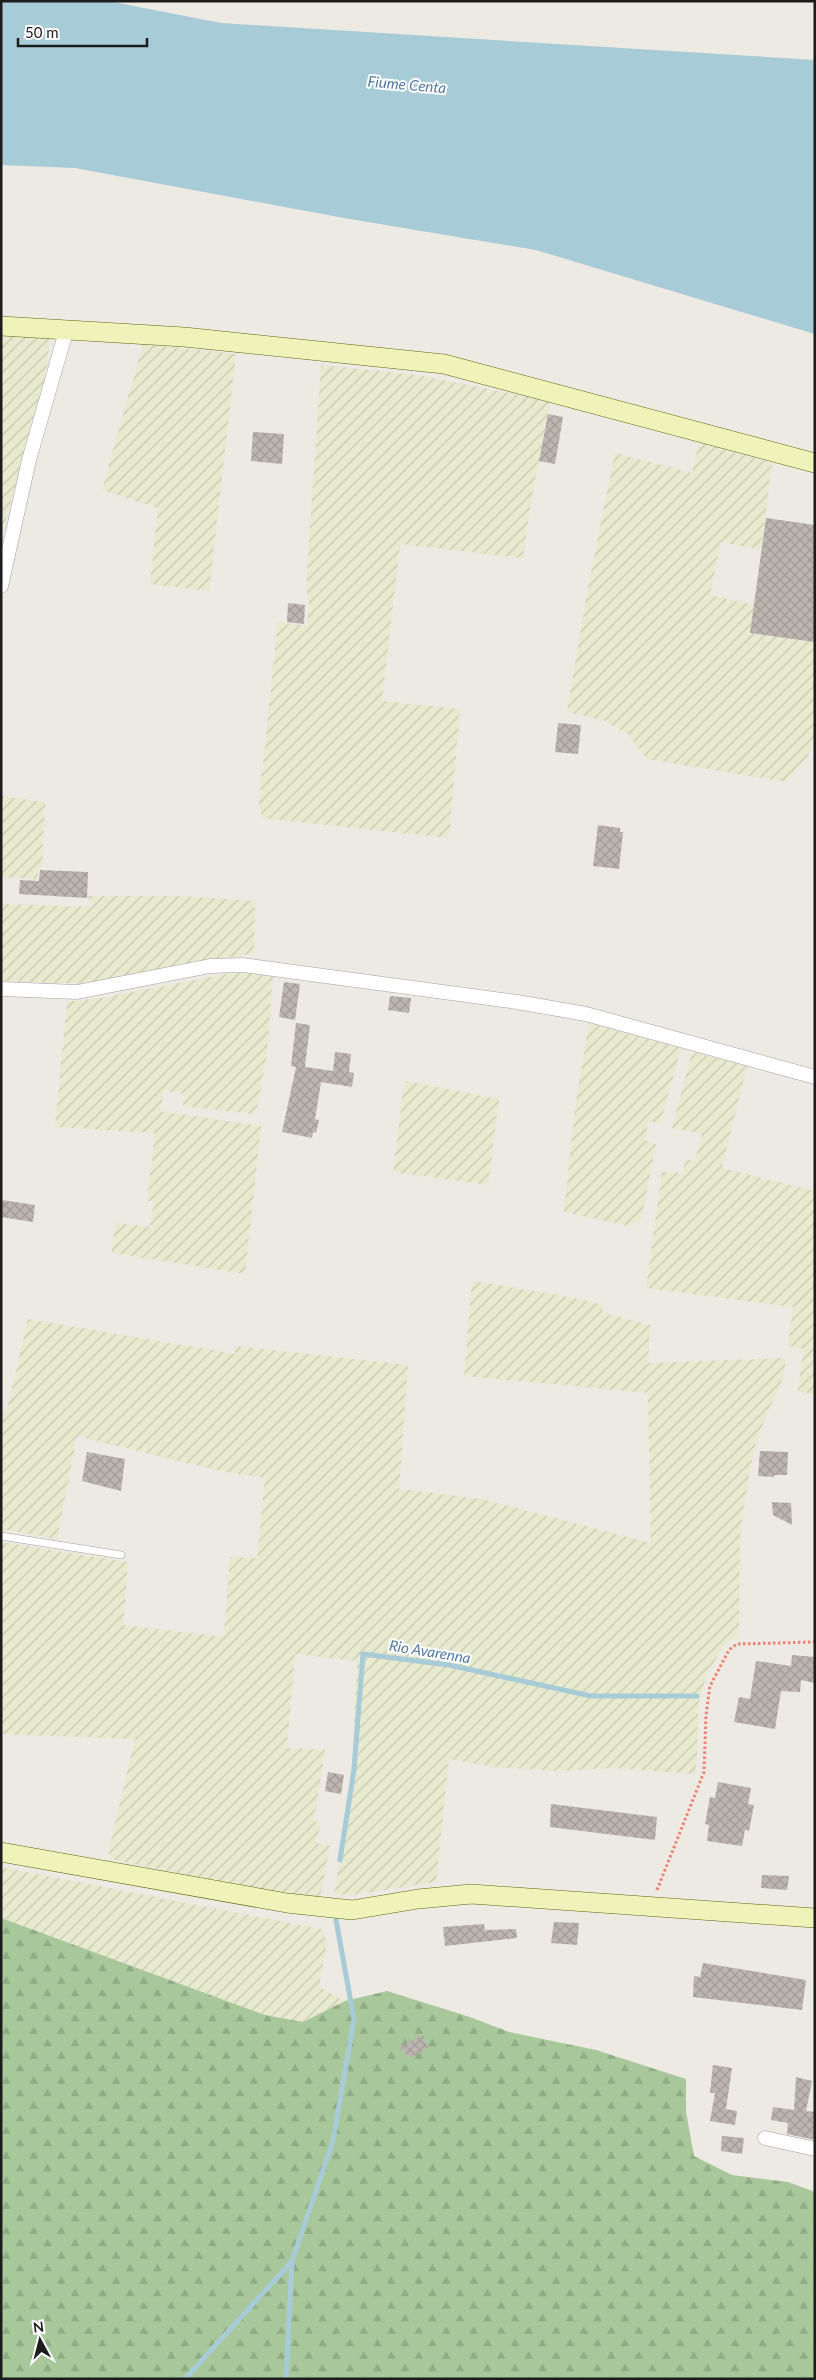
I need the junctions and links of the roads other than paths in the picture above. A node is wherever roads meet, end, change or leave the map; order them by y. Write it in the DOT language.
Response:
graph roads {
  1 [pos="1,326"];
  2 [pos="67,328"];
  3 [pos="815,463"];
  4 [pos="1,586"];
  5 [pos="1,989"];
  6 [pos="815,1077"];
  7 [pos="1,1536"];
  8 [pos="121,1555"];
  9 [pos="1,1852"];
  10 [pos="815,1918"];
  11 [pos="765,2138"];
  12 [pos="815,2149"];
  1 -- 2 [label="street"];
  2 -- 3 [label="street"];
  2 -- 4 [label="street"];
  5 -- 6 [label="street"];
  7 -- 8 [label="lane"];
  9 -- 10 [label="street"];
  11 -- 12 [label="street"];
}
